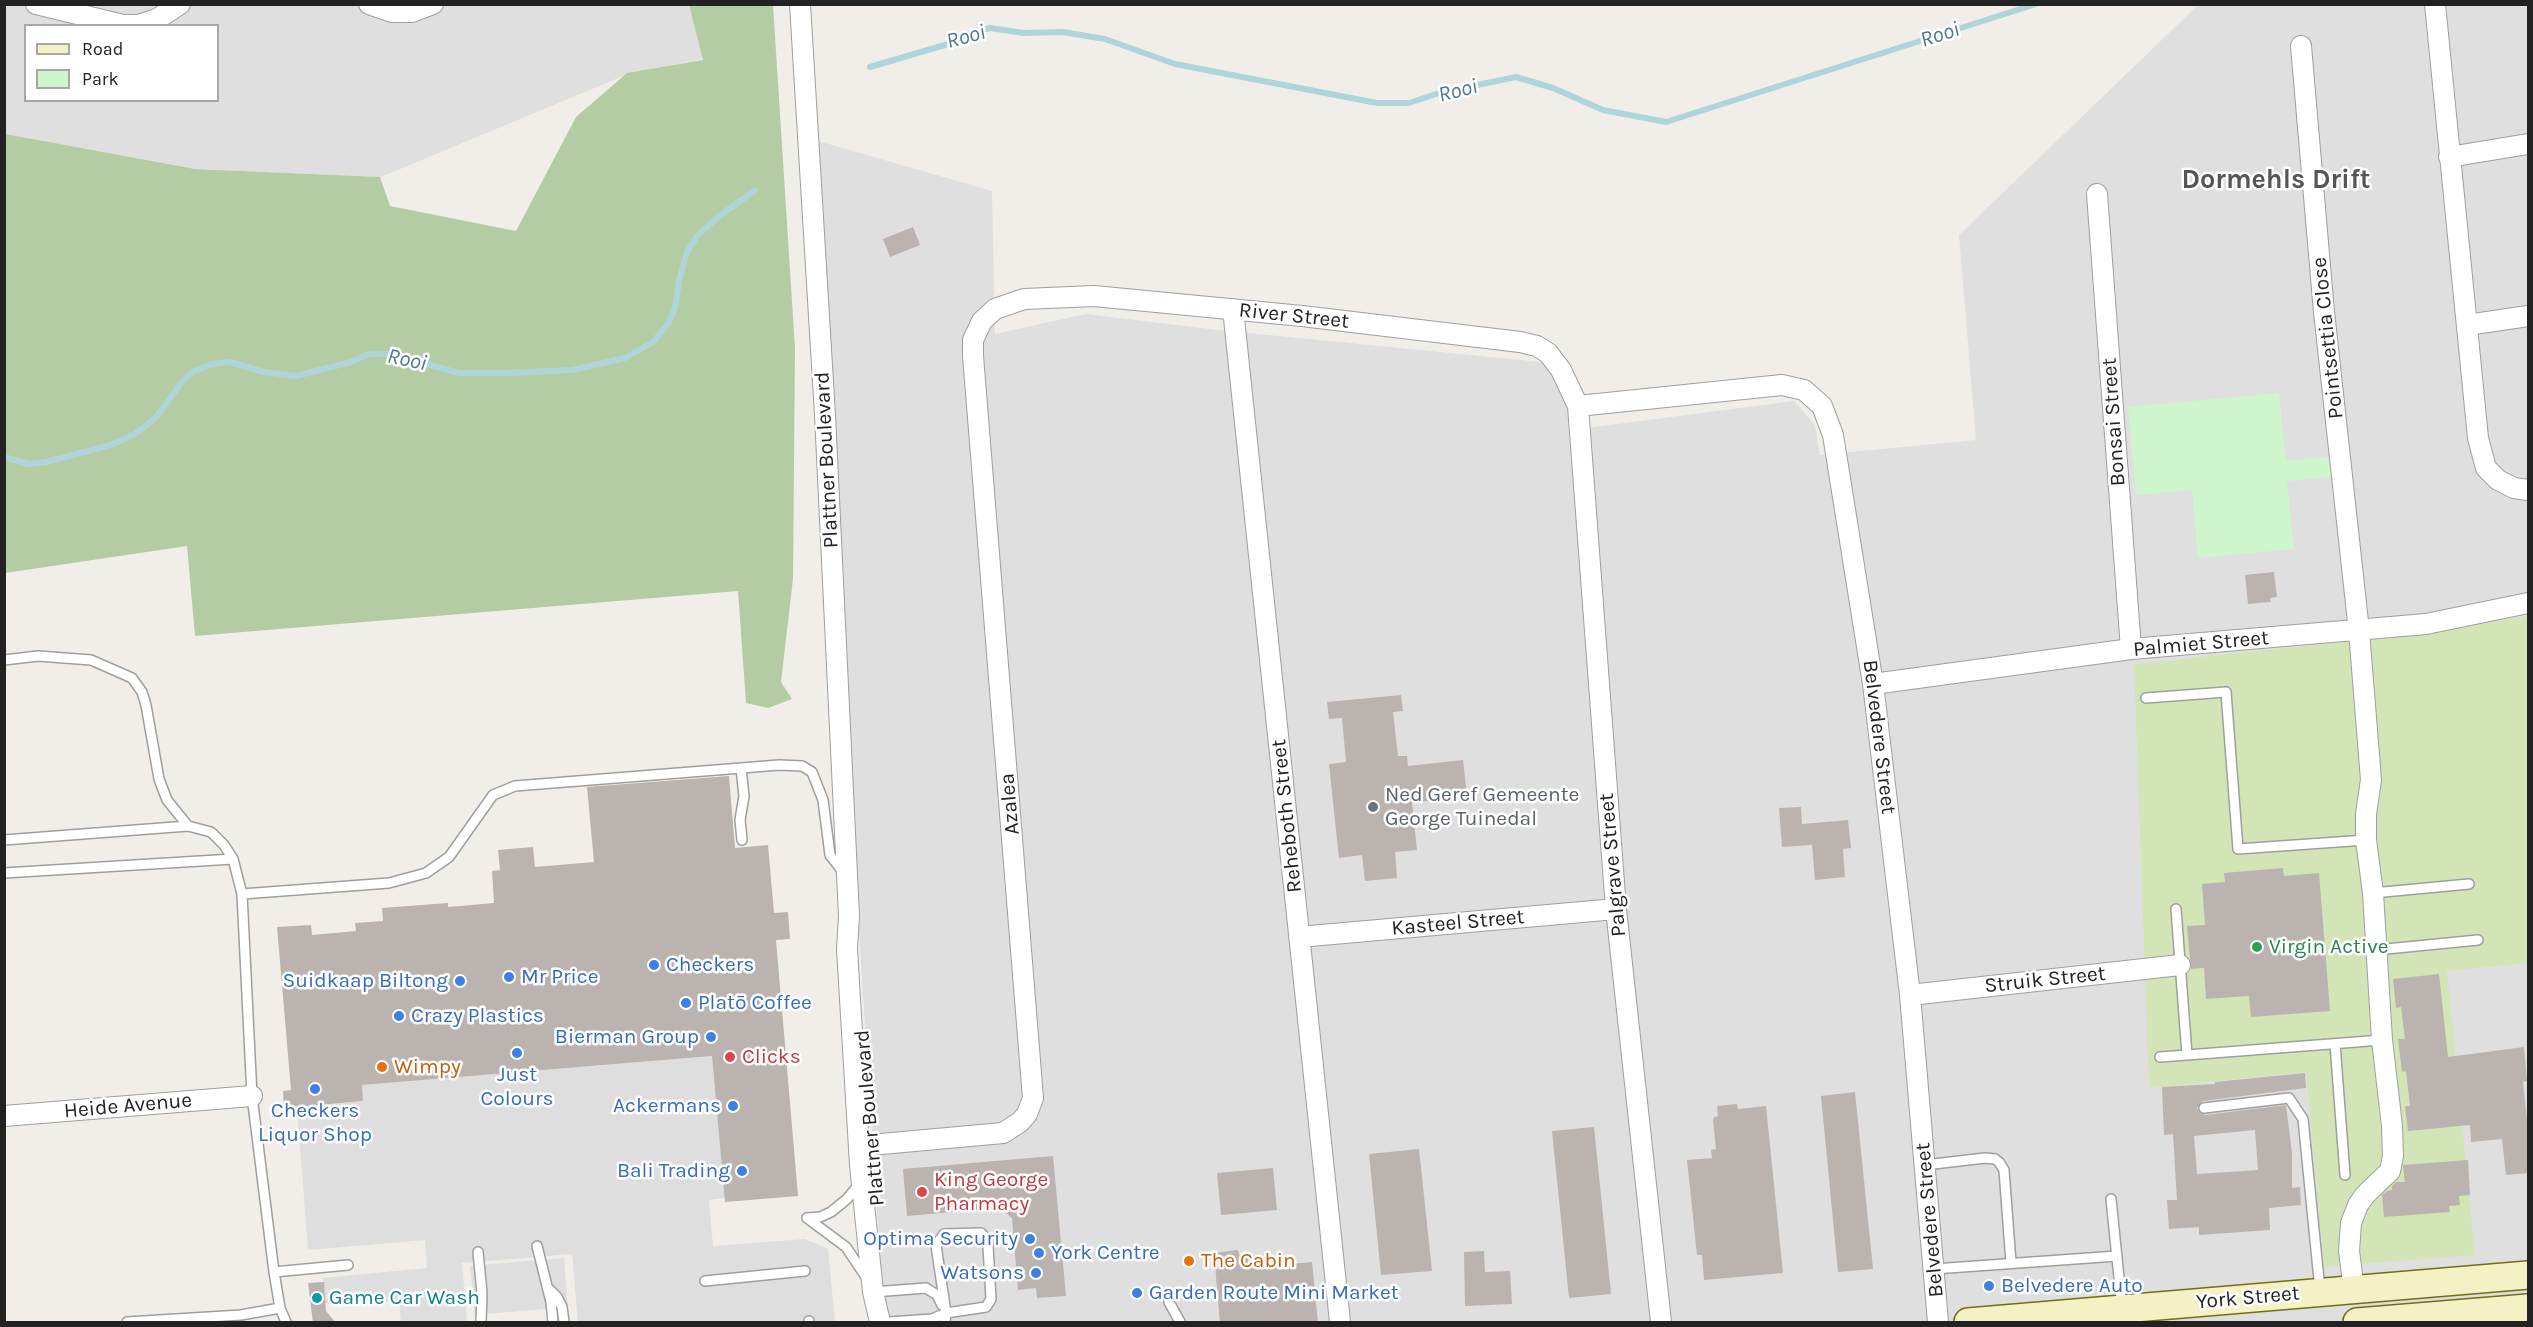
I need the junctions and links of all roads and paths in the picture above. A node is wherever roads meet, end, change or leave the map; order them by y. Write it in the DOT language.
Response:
graph roads {
  1 [pos="36,4"];
  2 [pos="180,4"];
  3 [pos="369,4"];
  4 [pos="433,4"];
  5 [pos="800,4"];
  6 [pos="2435,4"];
  7 [pos="115,24"];
  8 [pos="141,24"];
  9 [pos="2301,46"];
  10 [pos="2529,144"];
  11 [pos="2449,156"];
  12 [pos="2097,194"];
  13 [pos="1233,309"];
  14 [pos="2529,316"];
  15 [pos="982,321"];
  16 [pos="2467,326"];
  17 [pos="1578,406"];
  18 [pos="2529,490"];
  19 [pos="2529,603"];
  20 [pos="2359,630"];
  21 [pos="2131,649"];
  22 [pos="4,660"];
  23 [pos="1873,684"];
  24 [pos="2146,698"];
  25 [pos="741,768"];
  26 [pos="188,826"];
  27 [pos="4,840"];
  28 [pos="742,840"];
  29 [pos="2366,840"];
  30 [pos="233,859"];
  31 [pos="4,873"];
  32 [pos="846,876"];
  33 [pos="2469,884"];
  34 [pos="2373,893"];
  35 [pos="242,894"];
  36 [pos="1616,909"];
  37 [pos="2176,909"];
  38 [pos="1299,937"];
  39 [pos="2478,940"];
  40 [pos="2376,950"];
  41 [pos="2180,965"];
  42 [pos="1910,995"];
  43 [pos="2382,1040"];
  44 [pos="2335,1044"];
  45 [pos="2187,1055"];
  46 [pos="2160,1057"];
  47 [pos="252,1096"];
  48 [pos="2204,1108"];
  49 [pos="4,1116"];
  50 [pos="865,1145"];
  51 [pos="1925,1165"];
  52 [pos="2346,1175"];
  53 [pos="861,1178"];
  54 [pos="2111,1199"];
  55 [pos="537,1246"];
  56 [pos="478,1252"];
  57 [pos="2117,1256"];
  58 [pos="2011,1263"];
  59 [pos="939,1264"];
  60 [pos="348,1265"];
  61 [pos="1934,1269"];
  62 [pos="805,1270"];
  63 [pos="274,1272"];
  64 [pos="2529,1275"];
  65 [pos="705,1281"];
  66 [pos="547,1287"];
  67 [pos="926,1288"];
  68 [pos="2354,1290"];
  69 [pos="877,1291"];
  70 [pos="2321,1292"];
  71 [pos="1169,1302"];
  72 [pos="280,1308"];
  73 [pos="2529,1308"];
  74 [pos="2122,1309"];
  75 [pos="946,1318"];
  76 [pos="241,1319"];
  77 [pos="211,1320"];
  78 [pos="481,1320"];
  79 [pos="2411,1320"];
  80 [pos="883,1321"];
  81 [pos="127,1323"];
  82 [pos="286,1323"];
  83 [pos="552,1323"];
  84 [pos="564,1323"];
  85 [pos="1180,1323"];
  86 [pos="1340,1323"];
  87 [pos="1661,1323"];
  88 [pos="1938,1323"];
  89 [pos="1968,1323"];
  90 [pos="2357,1323"];
  1 -- 7 [label="street"];
  2 -- 8 [label="street"];
  3 -- 4 [label="street"];
  5 -- 32 [label="street, Plattner Boulevard"];
  6 -- 11 [label="street"];
  9 -- 20 [label="street, Pointsettia Close"];
  10 -- 11 [label="street"];
  11 -- 16 [label="street"];
  12 -- 21 [label="street, Bonsai Street"];
  13 -- 15 [label="street, River Street"];
  13 -- 17 [label="street, River Street"];
  13 -- 38 [label="street, Reheboth Street"];
  14 -- 16 [label="street"];
  15 -- 50 [label="street, Azalea"];
  16 -- 18 [label="street"];
  17 -- 23 [label="street, Belvedere Street"];
  17 -- 36 [label="street, Palgrave Street"];
  19 -- 20 [label="street, Palmiet Street"];
  20 -- 21 [label="street, Palmiet Street"];
  20 -- 29 [label="street, Pointsettia Close"];
  21 -- 23 [label="street, Palmiet Street"];
  22 -- 26 [label="lane"];
  23 -- 42 [label="street, Belvedere Street"];
  24 -- 29 [label="lane"];
  25 -- 28 [label="lane"];
  25 -- 32 [label="lane"];
  25 -- 35 [label="lane"];
  26 -- 27 [label="lane"];
  26 -- 30 [label="lane"];
  29 -- 34 [label="street, Pointsettia Close"];
  30 -- 31 [label="lane"];
  30 -- 35 [label="lane"];
  32 -- 50 [label="street, Plattner Boulevard"];
  33 -- 34 [label="lane"];
  34 -- 40 [label="street, Pointsettia Close"];
  35 -- 47 [label="lane"];
  36 -- 38 [label="street, Kasteel Street"];
  36 -- 87 [label="street, Palgrave Street"];
  37 -- 41 [label="lane"];
  38 -- 86 [label="street, Reheboth Street"];
  39 -- 40 [label="lane"];
  40 -- 43 [label="street, Pointsettia Close"];
  41 -- 42 [label="street, Struik Street"];
  41 -- 45 [label="lane"];
  42 -- 51 [label="street, Belvedere Street"];
  43 -- 44 [label="lane"];
  43 -- 68 [label="street, Pointsettia Close"];
  44 -- 45 [label="lane"];
  44 -- 52 [label="lane"];
  45 -- 46 [label="lane"];
  47 -- 49 [label="street, Heide Avenue"];
  47 -- 63 [label="lane"];
  48 -- 70 [label="lane"];
  50 -- 53 [label="street, Plattner Boulevard"];
  50 -- 69 [label="street, Plattner Boulevard"];
  51 -- 58 [label="lane"];
  51 -- 61 [label="street, Belvedere Street"];
  53 -- 69 [label="street, Plattner Boulevard"];
  53 -- 69 [label="lane"];
  54 -- 57 [label="lane"];
  55 -- 66 [label="lane"];
  56 -- 78 [label="lane"];
  57 -- 58 [label="lane"];
  57 -- 74 [label="lane"];
  58 -- 61 [label="lane"];
  59 -- 67 [label="lane"];
  59 -- 75 [label="lane"];
  59 -- 75 [label="lane"];
  60 -- 63 [label="lane"];
  61 -- 88 [label="street, Belvedere Street"];
  62 -- 65 [label="lane"];
  63 -- 72 [label="lane"];
  64 -- 68 [label="main road, York Street"];
  66 -- 83 [label="lane"];
  66 -- 84 [label="lane"];
  67 -- 69 [label="lane"];
  67 -- 75 [label="lane"];
  68 -- 70 [label="main road, York Street"];
  69 -- 80 [label="street, Plattner Boulevard"];
  70 -- 74 [label="main road, York Street"];
  71 -- 85 [label="lane"];
  72 -- 76 [label="lane"];
  72 -- 82 [label="lane"];
  73 -- 79 [label="main road"];
  74 -- 89 [label="main road, York Street"];
  75 -- 80 [label="lane"];
  76 -- 77 [label="lane"];
  77 -- 81 [label="lane"];
  79 -- 90 [label="main road"];
}
